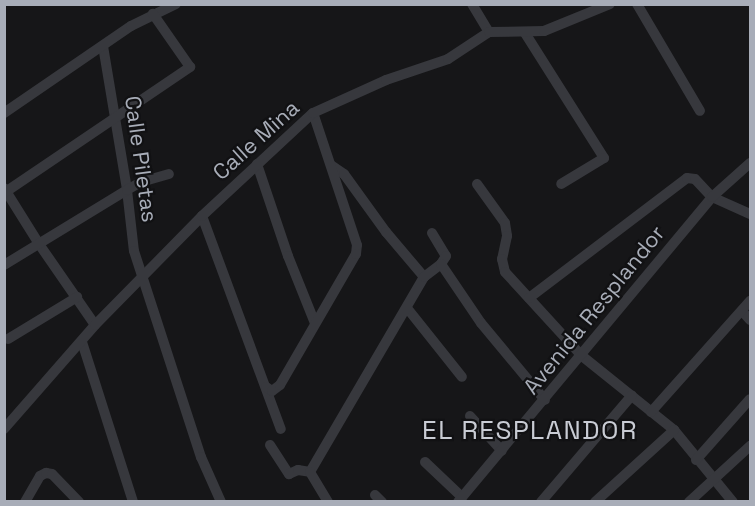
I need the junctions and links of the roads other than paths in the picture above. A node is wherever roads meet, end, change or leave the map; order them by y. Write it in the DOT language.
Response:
graph roads {
  1 [pos="176,4"];
  2 [pos="472,4"];
  3 [pos="610,4"];
  4 [pos="637,4"];
  5 [pos="153,14"];
  6 [pos="489,32"];
  7 [pos="525,33"];
  8 [pos="103,46"];
  9 [pos="699,111"];
  10 [pos="312,113"];
  11 [pos="4,114"];
  12 [pos="116,119"];
  13 [pos="257,164"];
  14 [pos="750,164"];
  15 [pos="332,165"];
  16 [pos="169,174"];
  17 [pos="477,184"];
  18 [pos="561,184"];
  19 [pos="127,190"];
  20 [pos="5,191"];
  21 [pos="712,197"];
  22 [pos="750,214"];
  23 [pos="202,216"];
  24 [pos="432,233"];
  25 [pos="39,244"];
  26 [pos="441,264"];
  27 [pos="4,265"];
  28 [pos="424,277"];
  29 [pos="141,278"];
  30 [pos="77,297"];
  31 [pos="529,298"];
  32 [pos="750,301"];
  33 [pos="407,308"];
  34 [pos="742,311"];
  35 [pos="750,320"];
  36 [pos="315,323"];
  37 [pos="95,325"];
  38 [pos="8,339"];
  39 [pos="82,342"];
  40 [pos="582,356"];
  41 [pos="462,377"];
  42 [pos="266,387"];
  43 [pos="632,396"];
  44 [pos="750,399"];
  45 [pos="546,400"];
  46 [pos="651,412"];
  47 [pos="470,416"];
  48 [pos="4,429"];
  49 [pos="281,429"];
  50 [pos="674,430"];
  51 [pos="270,445"];
  52 [pos="750,446"];
  53 [pos="502,451"];
  54 [pos="696,460"];
  55 [pos="425,462"];
  56 [pos="310,472"];
  57 [pos="712,479"];
  58 [pos="460,499"];
  59 [pos="25,501"];
  60 [pos="80,501"];
  61 [pos="133,501"];
  62 [pos="221,501"];
  63 [pos="328,501"];
  64 [pos="542,501"];
  65 [pos="595,501"];
  66 [pos="689,501"];
  67 [pos="733,501"];
  1 -- 5 [label="street"];
  2 -- 6 [label="street"];
  3 -- 7 [label="street"];
  4 -- 9 [label="street"];
  5 -- 8 [label="street"];
  5 -- 12 [label="street"];
  6 -- 7 [label="street"];
  6 -- 10 [label="street, Calle Mina"];
  7 -- 18 [label="street"];
  8 -- 11 [label="street"];
  8 -- 12 [label="street, Calle Piletas"];
  10 -- 13 [label="street, Calle Mina"];
  10 -- 15 [label="street"];
  12 -- 19 [label="street, Calle Piletas"];
  12 -- 20 [label="street"];
  13 -- 23 [label="street, Calle Mina"];
  13 -- 36 [label="street"];
  14 -- 21 [label="street, Avenida Resplandor"];
  15 -- 28 [label="street"];
  15 -- 36 [label="street"];
  16 -- 19 [label="street"];
  17 -- 31 [label="street"];
  19 -- 25 [label="street"];
  19 -- 29 [label="street, Calle Piletas"];
  20 -- 25 [label="street"];
  21 -- 22 [label="street"];
  21 -- 31 [label="street"];
  21 -- 40 [label="street, Avenida Resplandor"];
  23 -- 29 [label="street, Calle Mina"];
  23 -- 42 [label="street"];
  24 -- 26 [label="street"];
  25 -- 27 [label="street"];
  25 -- 30 [label="street"];
  26 -- 28 [label="street"];
  26 -- 45 [label="street"];
  28 -- 33 [label="street"];
  29 -- 37 [label="street, Calle Mina"];
  29 -- 62 [label="street, Calle Piletas"];
  30 -- 37 [label="street"];
  30 -- 38 [label="street"];
  31 -- 40 [label="street"];
  32 -- 34 [label="street"];
  33 -- 41 [label="street"];
  33 -- 56 [label="street"];
  34 -- 35 [label="street"];
  34 -- 46 [label="street"];
  36 -- 42 [label="street"];
  37 -- 39 [label="street, Calle Mina"];
  39 -- 48 [label="street, Calle Mina"];
  39 -- 61 [label="street"];
  40 -- 43 [label="street"];
  40 -- 45 [label="street, Avenida Resplandor"];
  42 -- 49 [label="street"];
  43 -- 46 [label="street"];
  43 -- 64 [label="street"];
  44 -- 54 [label="street"];
  45 -- 53 [label="street, Avenida Resplandor"];
  46 -- 50 [label="street"];
  47 -- 53 [label="street"];
  50 -- 54 [label="street"];
  50 -- 65 [label="street"];
  51 -- 56 [label="street"];
  52 -- 57 [label="street"];
  53 -- 58 [label="street, Avenida Resplandor"];
  54 -- 57 [label="street"];
  55 -- 58 [label="street"];
  56 -- 63 [label="street"];
  57 -- 66 [label="street"];
  57 -- 67 [label="street"];
  59 -- 60 [label="street"];
}
